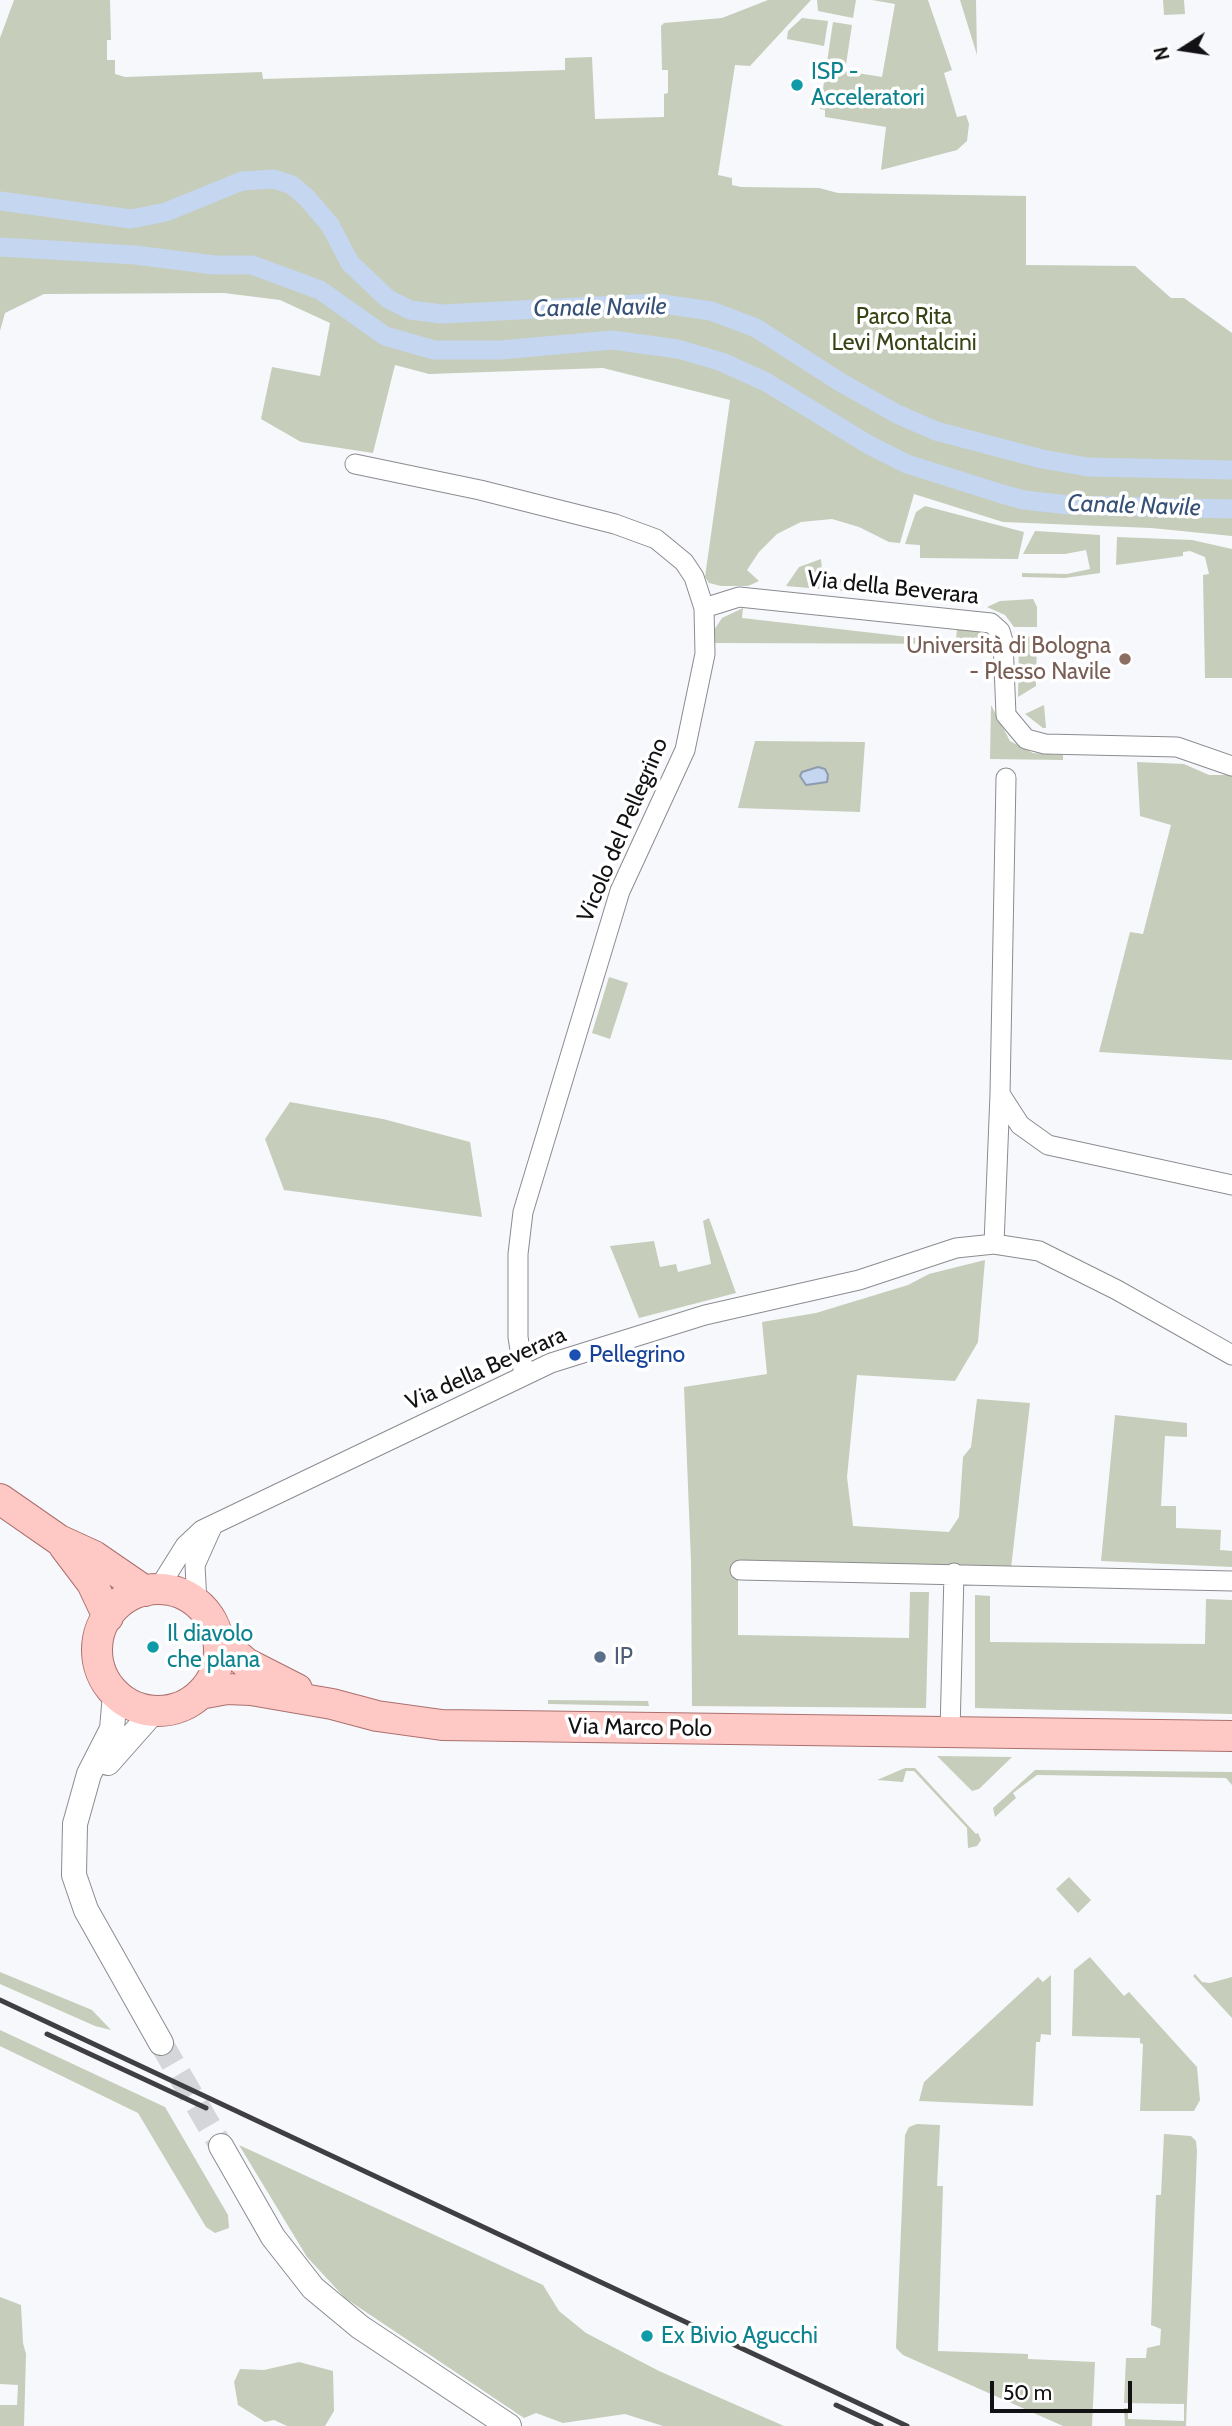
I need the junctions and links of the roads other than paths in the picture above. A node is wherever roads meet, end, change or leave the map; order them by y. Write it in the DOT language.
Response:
graph roads {
  1 [pos="355,464"];
  2 [pos="704,608"];
  3 [pos="1232,766"];
  4 [pos="1006,778"];
  5 [pos="1000,1094"];
  6 [pos="1232,1185"];
  7 [pos="995,1244"];
  8 [pos="1232,1355"];
  9 [pos="524,1375"];
  10 [pos="0,1500"];
  11 [pos="214,1525"];
  12 [pos="59,1540"];
  13 [pos="740,1570"];
  14 [pos="954,1573"];
  15 [pos="1232,1581"];
  16 [pos="151,1590"];
  17 [pos="197,1603"];
  18 [pos="108,1617"];
  19 [pos="219,1640"];
  20 [pos="115,1693"];
  21 [pos="201,1693"];
  22 [pos="332,1704"];
  23 [pos="154,1711"];
  24 [pos="950,1732"];
  25 [pos="1232,1736"];
  26 [pos="80,1804"];
  27 [pos="161,2043"];
  28 [pos="221,2146"];
  29 [pos="509,2426"];
  1 -- 2 [label="street, Vicolo del Pellegrino"];
  2 -- 3 [label="street, Via della Beverara"];
  2 -- 9 [label="street, Vicolo del Pellegrino"];
  4 -- 5 [label="street"];
  5 -- 6 [label="street"];
  5 -- 7 [label="street"];
  7 -- 8 [label="street, Via della Beverara"];
  7 -- 9 [label="street, Via della Beverara"];
  9 -- 11 [label="street, Via della Beverara"];
  10 -- 12 [label="main road"];
  11 -- 16 [label="street, Via della Beverara"];
  11 -- 17 [label="street"];
  12 -- 16 [label="main road"];
  12 -- 18 [label="main road"];
  13 -- 14 [label="street"];
  14 -- 15 [label="street"];
  14 -- 24 [label="street"];
  16 -- 17 [label="main road"];
  16 -- 18 [label="main road"];
  17 -- 19 [label="main road"];
  18 -- 20 [label="main road"];
  19 -- 21 [label="main road"];
  19 -- 22 [label="main road, Via Marco Polo"];
  20 -- 23 [label="main road"];
  20 -- 26 [label="street"];
  21 -- 22 [label="main road, Via Marco Polo"];
  21 -- 23 [label="main road"];
  22 -- 24 [label="main road, Via Marco Polo"];
  23 -- 26 [label="street"];
  24 -- 25 [label="main road, Via Marco Polo"];
  26 -- 27 [label="street"];
  28 -- 29 [label="street"];
}
